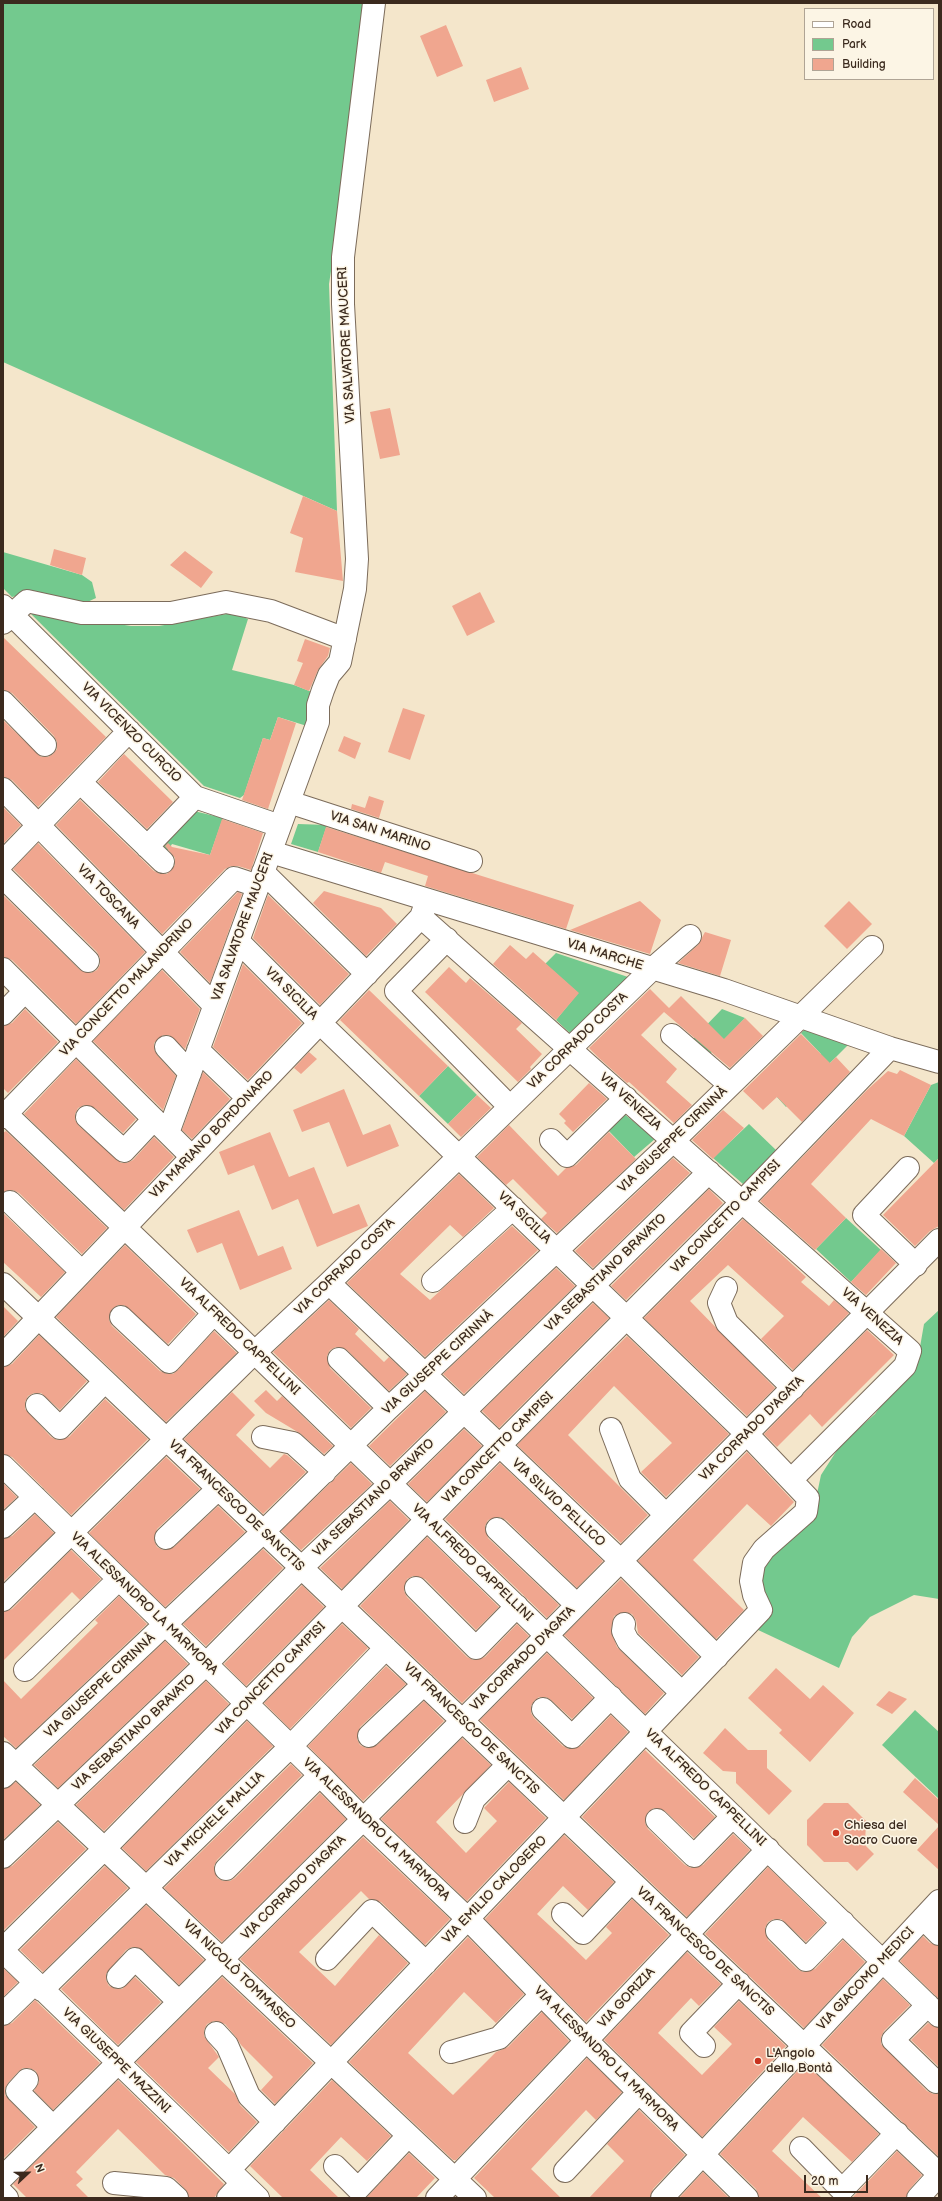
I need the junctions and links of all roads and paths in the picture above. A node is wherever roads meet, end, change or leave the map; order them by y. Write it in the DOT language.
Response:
graph roads {
  1 [pos="374,3"];
  2 [pos="6,615"];
  3 [pos="345,639"];
  4 [pos="3,702"];
  5 [pos="129,731"];
  6 [pos="45,745"];
  7 [pos="80,782"];
  8 [pos="3,789"];
  9 [pos="195,797"];
  10 [pos="289,802"];
  11 [pos="39,825"];
  12 [pos="280,826"];
  13 [pos="147,847"];
  14 [pos="271,852"];
  15 [pos="471,861"];
  16 [pos="3,862"];
  17 [pos="162,862"];
  18 [pos="3,877"];
  19 [pos="261,879"];
  20 [pos="424,908"];
  21 [pos="690,936"];
  22 [pos="447,939"];
  23 [pos="238,941"];
  24 [pos="872,946"];
  25 [pos="161,952"];
  26 [pos="88,961"];
  27 [pos="3,969"];
  28 [pos="651,970"];
  29 [pos="367,974"];
  30 [pos="25,991"];
  31 [pos="214,1005"];
  32 [pos="3,1014"];
  33 [pos="799,1017"];
  34 [pos="320,1023"];
  35 [pos="672,1035"];
  36 [pos="75,1041"];
  37 [pos="166,1047"];
  38 [pos="890,1048"];
  39 [pos="570,1049"];
  40 [pos="198,1050"];
  41 [pos="939,1062"];
  42 [pos="190,1073"];
  43 [pos="730,1085"];
  44 [pos="248,1098"];
  45 [pos="626,1098"];
  46 [pos="510,1107"];
  47 [pos="4,1114"];
  48 [pos="87,1117"];
  49 [pos="161,1126"];
  50 [pos="551,1140"];
  51 [pos="673,1141"];
  52 [pos="459,1156"];
  53 [pos="192,1157"];
  54 [pos="908,1168"];
  55 [pos="710,1172"];
  56 [pos="10,1202"];
  57 [pos="742,1202"];
  58 [pos="513,1208"];
  59 [pos="124,1227"];
  60 [pos="939,1240"];
  61 [pos="557,1251"];
  62 [pos="916,1265"];
  63 [pos="82,1272"];
  64 [pos="433,1281"];
  65 [pos="329,1283"];
  66 [pos="3,1284"];
  67 [pos="593,1286"];
  68 [pos="726,1288"];
  69 [pos="214,1313"];
  70 [pos="867,1314"];
  71 [pos="122,1317"];
  72 [pos="38,1318"];
  73 [pos="626,1318"];
  74 [pos="255,1352"];
  75 [pos="3,1355"];
  76 [pos="339,1359"];
  77 [pos="425,1376"];
  78 [pos="106,1381"];
  79 [pos="793,1388"];
  80 [pos="37,1405"];
  81 [pos="389,1408"];
  82 [pos="463,1412"];
  83 [pos="611,1429"];
  84 [pos="747,1434"];
  85 [pos="263,1436"];
  86 [pos="167,1440"];
  87 [pos="351,1445"];
  88 [pos="498,1446"];
  89 [pos="3,1466"];
  90 [pos="325,1472"];
  91 [pos="792,1479"];
  92 [pos="390,1484"];
  93 [pos="218,1489"];
  94 [pos="35,1496"];
  95 [pos="666,1516"];
  96 [pos="427,1519"];
  97 [pos="3,1527"];
  98 [pos="497,1529"];
  99 [pos="263,1532"];
  100 [pos="72,1534"];
  101 [pos="166,1538"];
  102 [pos="621,1561"];
  103 [pos="301,1568"];
  104 [pos="119,1579"];
  105 [pos="416,1588"];
  106 [pos="3,1600"];
  107 [pos="577,1605"];
  108 [pos="517,1606"];
  109 [pos="341,1607"];
  110 [pos="761,1610"];
  111 [pos="165,1624"];
  112 [pos="624,1624"];
  113 [pos="547,1635"];
  114 [pos="386,1648"];
  115 [pos="717,1657"];
  116 [pos="206,1664"];
  117 [pos="26,1670"];
  118 [pos="424,1684"];
  119 [pos="682,1693"];
  120 [pos="611,1697"];
  121 [pos="247,1704"];
  122 [pos="543,1709"];
  123 [pos="462,1721"];
  124 [pos="646,1732"];
  125 [pos="369,1736"];
  126 [pos="291,1746"];
  127 [pos="7,1765"];
  128 [pos="508,1765"];
  129 [pos="320,1775"];
  130 [pos="58,1805"];
  131 [pos="733,1816"];
  132 [pos="563,1818"];
  133 [pos="363,1819"];
  134 [pos="657,1820"];
  135 [pos="465,1822"];
  136 [pos="105,1848"];
  137 [pos="768,1849"];
  138 [pos="3,1857"];
  139 [pos="226,1870"];
  140 [pos="631,1882"];
  141 [pos="147,1887"];
  142 [pos="939,1901"];
  143 [pos="563,1914"];
  144 [pos="923,1918"];
  145 [pos="468,1919"];
  146 [pos="843,1922"];
  147 [pos="777,1931"];
  148 [pos="687,1934"];
  149 [pos="939,1934"];
  150 [pos="3,1950"];
  151 [pos="223,1959"];
  152 [pos="327,1959"];
  153 [pos="883,1961"];
  154 [pos="426,1963"];
  155 [pos="118,1977"];
  156 [pos="739,1983"];
  157 [pos="39,1987"];
  158 [pos="542,1995"];
  159 [pos="179,2002"];
  160 [pos="933,2011"];
  161 [pos="3,2014"];
  162 [pos="216,2033"];
  163 [pos="587,2041"];
  164 [pos="704,2046"];
  165 [pos="804,2046"];
  166 [pos="451,2052"];
  167 [pos="331,2062"];
  168 [pos="118,2063"];
  169 [pos="936,2082"];
  170 [pos="17,2091"];
  171 [pos="639,2092"];
  172 [pos="275,2122"];
  173 [pos="53,2127"];
  174 [pos="897,2133"];
  175 [pos="408,2136"];
  176 [pos="801,2148"];
  177 [pos="702,2154"];
  178 [pos="335,2166"];
  179 [pos="565,2171"];
  180 [pos="939,2174"];
  181 [pos="3,2177"];
  182 [pos="455,2179"];
  183 [pos="114,2183"];
  184 [pos="233,2183"];
  185 [pos="3,2194"];
  186 [pos="7,2198"];
  187 [pos="176,2198"];
  188 [pos="258,2198"];
  189 [pos="437,2198"];
  190 [pos="475,2198"];
  191 [pos="662,2198"];
  192 [pos="747,2198"];
  193 [pos="918,2198"];
  1 -- 3 [label="street, VIA SALVATORE MAUCERI"];
  2 -- 3 [label="street"];
  2 -- 5 [label="street, VIA VICENZO CURCIO"];
  3 -- 10 [label="street, VIA SALVATORE MAUCERI"];
  4 -- 6 [label="street"];
  5 -- 7 [label="street"];
  5 -- 9 [label="street, VIA VICENZO CURCIO"];
  7 -- 11 [label="street"];
  7 -- 13 [label="street"];
  8 -- 11 [label="street, VIA TOSCANA"];
  9 -- 12 [label="street, VIA VICENZO CURCIO"];
  9 -- 13 [label="street"];
  10 -- 12 [label="street, VIA SALVATORE MAUCERI"];
  10 -- 15 [label="street, VIA SAN MARINO"];
  11 -- 16 [label="street"];
  11 -- 25 [label="street, VIA TOSCANA"];
  12 -- 14 [label="street, VIA SALVATORE MAUCERI"];
  13 -- 17 [label="street"];
  14 -- 19 [label="street, VIA SALVATORE MAUCERI"];
  14 -- 20 [label="street, VIA MARCHE"];
  18 -- 26 [label="street"];
  19 -- 23 [label="street, VIA SALVATORE MAUCERI"];
  19 -- 25 [label="street, VIA CONCETTO MALANDRINO"];
  19 -- 29 [label="street"];
  20 -- 22 [label="street, VIA VENEZIA"];
  20 -- 28 [label="street, VIA MARCHE"];
  20 -- 29 [label="street, VIA MARIANO BORDONARO"];
  21 -- 28 [label="street, VIA CORRADO COSTA"];
  22 -- 39 [label="street, VIA VENEZIA"];
  22 -- 46 [label="street"];
  23 -- 31 [label="street, VIA SALVATORE MAUCERI"];
  23 -- 34 [label="street, VIA SICILIA"];
  24 -- 33 [label="street, VIA GIUSEPPE CIRINNÀ"];
  25 -- 31 [label="street, VIA TOSCANA"];
  25 -- 36 [label="street, VIA CONCETTO MALANDRINO"];
  27 -- 30 [label="street"];
  28 -- 33 [label="street, VIA MARCHE"];
  28 -- 39 [label="street, VIA CORRADO COSTA"];
  29 -- 34 [label="street, VIA MARIANO BORDONARO"];
  30 -- 32 [label="street"];
  30 -- 36 [label="street"];
  31 -- 40 [label="street, VIA SALVATORE MAUCERI"];
  33 -- 38 [label="street, VIA MARCHE"];
  33 -- 43 [label="street, VIA GIUSEPPE CIRINNÀ"];
  34 -- 44 [label="street, VIA MARIANO BORDONARO"];
  34 -- 52 [label="street, VIA SICILIA"];
  35 -- 43 [label="street"];
  36 -- 47 [label="street, VIA CONCETTO MALANDRINO"];
  36 -- 49 [label="street"];
  37 -- 42 [label="street"];
  38 -- 41 [label="street, VIA MARCHE"];
  38 -- 57 [label="street, VIA CONCETTO CAMPISI"];
  39 -- 45 [label="street, VIA VENEZIA"];
  39 -- 46 [label="street, VIA CORRADO COSTA"];
  40 -- 42 [label="street, VIA SALVATORE MAUCERI"];
  40 -- 44 [label="street"];
  42 -- 49 [label="street, VIA SALVATORE MAUCERI"];
  43 -- 51 [label="street, VIA GIUSEPPE CIRINNÀ"];
  44 -- 53 [label="street, VIA MARIANO BORDONARO"];
  45 -- 50 [label="street"];
  45 -- 51 [label="street, VIA VENEZIA"];
  46 -- 52 [label="street, VIA CORRADO COSTA"];
  47 -- 59 [label="street, VIA ALFREDO CAPPELLINI"];
  48 -- 49 [label="street"];
  49 -- 53 [label="street"];
  51 -- 55 [label="street, VIA VENEZIA"];
  51 -- 61 [label="street, VIA GIUSEPPE CIRINNÀ"];
  52 -- 58 [label="street, VIA SICILIA"];
  52 -- 65 [label="street, VIA CORRADO COSTA"];
  53 -- 59 [label="street, VIA MARIANO BORDONARO"];
  54 -- 62 [label="street"];
  55 -- 57 [label="street, VIA VENEZIA"];
  55 -- 67 [label="street, VIA SEBASTIANO BRAVATO"];
  56 -- 63 [label="street"];
  57 -- 70 [label="street, VIA VENEZIA"];
  57 -- 73 [label="street, VIA CONCETTO CAMPISI"];
  58 -- 61 [label="street, VIA SICILIA"];
  58 -- 64 [label="street"];
  59 -- 63 [label="street, VIA MARIANO BORDONARO"];
  59 -- 69 [label="street, VIA ALFREDO CAPPELLINI"];
  60 -- 62 [label="street, VIA CORRADO D'AGATA"];
  61 -- 67 [label="street, VIA SICILIA"];
  61 -- 77 [label="street, VIA GIUSEPPE CIRINNÀ"];
  62 -- 70 [label="street, VIA CORRADO D'AGATA"];
  63 -- 72 [label="street, VIA MARIANO BORDONARO"];
  65 -- 74 [label="street, VIA CORRADO COSTA"];
  65 -- 77 [label="street, VIA SILVIO PELLICO"];
  66 -- 72 [label="street, VIA FRANCESCO DE SANCTIS"];
  67 -- 73 [label="street, VIA SICILIA"];
  67 -- 82 [label="street, VIA SEBASTIANO BRAVATO"];
  68 -- 79 [label="street"];
  69 -- 71 [label="street"];
  69 -- 74 [label="street, VIA ALFREDO CAPPELLINI"];
  70 -- 79 [label="street, VIA CORRADO D'AGATA"];
  70 -- 91 [label="street, VIA VENEZIA"];
  72 -- 75 [label="street, VIA MARIANO BORDONARO"];
  72 -- 78 [label="street, VIA FRANCESCO DE SANCTIS"];
  73 -- 84 [label="street, VIA SICILIA"];
  73 -- 88 [label="street, VIA CONCETTO CAMPISI"];
  74 -- 86 [label="street, VIA CORRADO COSTA"];
  74 -- 87 [label="street, VIA ALFREDO CAPPELLINI"];
  76 -- 81 [label="street"];
  77 -- 81 [label="street, VIA GIUSEPPE CIRINNÀ"];
  77 -- 82 [label="street, VIA SILVIO PELLICO"];
  78 -- 80 [label="street"];
  78 -- 86 [label="street, VIA FRANCESCO DE SANCTIS"];
  79 -- 84 [label="street, VIA CORRADO D'AGATA"];
  81 -- 87 [label="street, VIA GIUSEPPE CIRINNÀ"];
  82 -- 88 [label="street, VIA SILVIO PELLICO"];
  82 -- 92 [label="street, VIA SEBASTIANO BRAVATO"];
  83 -- 95 [label="street"];
  84 -- 91 [label="street, VIA SICILIA"];
  84 -- 95 [label="street, VIA CORRADO D'AGATA"];
  85 -- 90 [label="street"];
  86 -- 93 [label="street, VIA FRANCESCO DE SANCTIS"];
  86 -- 100 [label="street, VIA CORRADO COSTA"];
  87 -- 90 [label="street, VIA GIUSEPPE CIRINNÀ"];
  87 -- 92 [label="street, VIA ALFREDO CAPPELLINI"];
  88 -- 96 [label="street, VIA CONCETTO CAMPISI"];
  88 -- 102 [label="street, VIA SILVIO PELLICO"];
  89 -- 94 [label="street, VIA ALESSANDRO LA MARMORA"];
  90 -- 99 [label="street, VIA GIUSEPPE CIRINNÀ"];
  91 -- 110 [label="street, VIA SICILIA"];
  92 -- 96 [label="street, VIA ALFREDO CAPPELLINI"];
  92 -- 103 [label="street, VIA SEBASTIANO BRAVATO"];
  93 -- 99 [label="street, VIA FRANCESCO DE SANCTIS"];
  93 -- 101 [label="street"];
  94 -- 97 [label="street"];
  94 -- 100 [label="street, VIA ALESSANDRO LA MARMORA"];
  95 -- 102 [label="street, VIA CORRADO D'AGATA"];
  96 -- 108 [label="street, VIA ALFREDO CAPPELLINI"];
  96 -- 109 [label="street, VIA CONCETTO CAMPISI"];
  98 -- 107 [label="street"];
  99 -- 103 [label="street, VIA FRANCESCO DE SANCTIS"];
  99 -- 111 [label="street, VIA GIUSEPPE CIRINNÀ"];
  100 -- 104 [label="street, VIA ALESSANDRO LA MARMORA"];
  100 -- 106 [label="street, VIA CORRADO COSTA"];
  102 -- 107 [label="street, VIA CORRADO D'AGATA"];
  102 -- 115 [label="street, VIA SILVIO PELLICO"];
  103 -- 109 [label="street, VIA FRANCESCO DE SANCTIS"];
  103 -- 116 [label="street, VIA SEBASTIANO BRAVATO"];
  104 -- 111 [label="street, VIA ALESSANDRO LA MARMORA"];
  104 -- 117 [label="street"];
  105 -- 108 [label="street"];
  107 -- 113 [label="street, VIA CORRADO D'AGATA"];
  108 -- 113 [label="street, VIA ALFREDO CAPPELLINI"];
  109 -- 114 [label="street, VIA FRANCESCO DE SANCTIS"];
  109 -- 121 [label="street, VIA CONCETTO CAMPISI"];
  110 -- 115 [label="street, VIA EMILIO CALOGERO"];
  111 -- 116 [label="street, VIA ALESSANDRO LA MARMORA"];
  111 -- 127 [label="street, VIA GIUSEPPE CIRINNÀ"];
  112 -- 119 [label="street"];
  113 -- 120 [label="street, VIA ALFREDO CAPPELLINI"];
  113 -- 123 [label="street, VIA CORRADO D'AGATA"];
  114 -- 118 [label="street, VIA FRANCESCO DE SANCTIS"];
  114 -- 126 [label="street, VIA MICHELE MALLIA"];
  115 -- 119 [label="street, VIA EMILIO CALOGERO"];
  116 -- 121 [label="street, VIA ALESSANDRO LA MARMORA"];
  116 -- 130 [label="street, VIA SEBASTIANO BRAVATO"];
  118 -- 123 [label="street, VIA FRANCESCO DE SANCTIS"];
  118 -- 125 [label="street"];
  119 -- 124 [label="street, VIA EMILIO CALOGERO"];
  120 -- 122 [label="street"];
  120 -- 124 [label="street, VIA ALFREDO CAPPELLINI"];
  121 -- 126 [label="street, VIA ALESSANDRO LA MARMORA"];
  121 -- 136 [label="street, VIA CONCETTO CAMPISI"];
  123 -- 128 [label="street, VIA FRANCESCO DE SANCTIS"];
  123 -- 133 [label="street, VIA CORRADO D'AGATA"];
  124 -- 131 [label="street, VIA ALFREDO CAPPELLINI"];
  124 -- 132 [label="street, VIA EMILIO CALOGERO"];
  126 -- 129 [label="street, VIA ALESSANDRO LA MARMORA"];
  126 -- 141 [label="street, VIA MICHELE MALLIA"];
  127 -- 130 [label="street, VIA NICOLÒ TOMMASEO"];
  128 -- 132 [label="street, VIA FRANCESCO DE SANCTIS"];
  128 -- 135 [label="street"];
  129 -- 133 [label="street, VIA ALESSANDRO LA MARMORA"];
  129 -- 139 [label="street"];
  130 -- 136 [label="street, VIA NICOLÒ TOMMASEO"];
  130 -- 138 [label="street, VIA SEBASTIANO BRAVATO"];
  131 -- 134 [label="street"];
  131 -- 137 [label="street, VIA ALFREDO CAPPELLINI"];
  132 -- 140 [label="street, VIA FRANCESCO DE SANCTIS"];
  132 -- 145 [label="street, VIA EMILIO CALOGERO"];
  133 -- 145 [label="street, VIA ALESSANDRO LA MARMORA"];
  133 -- 151 [label="street, VIA CORRADO D'AGATA"];
  136 -- 141 [label="street, VIA NICOLÒ TOMMASEO"];
  136 -- 150 [label="street, VIA CONCETTO CAMPISI"];
  137 -- 146 [label="street, VIA ALFREDO CAPPELLINI"];
  137 -- 148 [label="street, VIA GORIZIA"];
  140 -- 143 [label="street"];
  140 -- 148 [label="street, VIA FRANCESCO DE SANCTIS"];
  141 -- 151 [label="street, VIA NICOLÒ TOMMASEO"];
  141 -- 157 [label="street, VIA MICHELE MALLIA"];
  142 -- 144 [label="street, VIA GIACOMO MEDICI"];
  144 -- 149 [label="street"];
  144 -- 153 [label="street, VIA GIACOMO MEDICI"];
  145 -- 154 [label="street, VIA EMILIO CALOGERO"];
  145 -- 158 [label="street, VIA ALESSANDRO LA MARMORA"];
  146 -- 147 [label="street"];
  146 -- 153 [label="street, VIA ALFREDO CAPPELLINI"];
  148 -- 156 [label="street, VIA FRANCESCO DE SANCTIS"];
  148 -- 163 [label="street, VIA GORIZIA"];
  150 -- 157 [label="street, VIA GIUSEPPE MAZZINI"];
  151 -- 159 [label="street, VIA CORRADO D'AGATA"];
  151 -- 167 [label="street, VIA NICOLÒ TOMMASEO"];
  152 -- 154 [label="street"];
  153 -- 160 [label="street, VIA ALFREDO CAPPELLINI"];
  153 -- 165 [label="street, VIA GIACOMO MEDICI"];
  154 -- 167 [label="street, VIA EMILIO CALOGERO"];
  155 -- 159 [label="street"];
  156 -- 164 [label="street"];
  156 -- 165 [label="street, VIA FRANCESCO DE SANCTIS"];
  157 -- 161 [label="street, VIA MICHELE MALLIA"];
  157 -- 168 [label="street, VIA GIUSEPPE MAZZINI"];
  158 -- 163 [label="street, VIA ALESSANDRO LA MARMORA"];
  158 -- 166 [label="street"];
  159 -- 168 [label="street, VIA CORRADO D'AGATA"];
  160 -- 169 [label="street"];
  162 -- 172 [label="street"];
  163 -- 171 [label="street, VIA ALESSANDRO LA MARMORA"];
  163 -- 182 [label="street, VIA GORIZIA"];
  165 -- 174 [label="street, VIA FRANCESCO DE SANCTIS"];
  165 -- 177 [label="street, VIA GIACOMO MEDICI"];
  167 -- 172 [label="street, VIA EMILIO CALOGERO"];
  167 -- 175 [label="street, VIA NICOLÒ TOMMASEO"];
  168 -- 173 [label="street, VIA CORRADO D'AGATA"];
  168 -- 184 [label="street, VIA GIUSEPPE MAZZINI"];
  170 -- 173 [label="street"];
  171 -- 177 [label="street, VIA ALESSANDRO LA MARMORA"];
  171 -- 179 [label="street"];
  172 -- 184 [label="street, VIA EMILIO CALOGERO"];
  173 -- 181 [label="street, VIA CORRADO D'AGATA"];
  174 -- 176 [label="street"];
  174 -- 180 [label="street, VIA FRANCESCO DE SANCTIS"];
  175 -- 178 [label="street"];
  175 -- 182 [label="street, VIA NICOLÒ TOMMASEO"];
  177 -- 191 [label="street, VIA GIACOMO MEDICI"];
  177 -- 192 [label="street, VIA ALESSANDRO LA MARMORA"];
  180 -- 193 [label="street"];
  182 -- 189 [label="street, VIA GORIZIA"];
  182 -- 190 [label="street, VIA NICOLÒ TOMMASEO"];
  183 -- 187 [label="street"];
  184 -- 188 [label="street, VIA GIUSEPPE MAZZINI"];
  185 -- 186 [label="street"];
}
